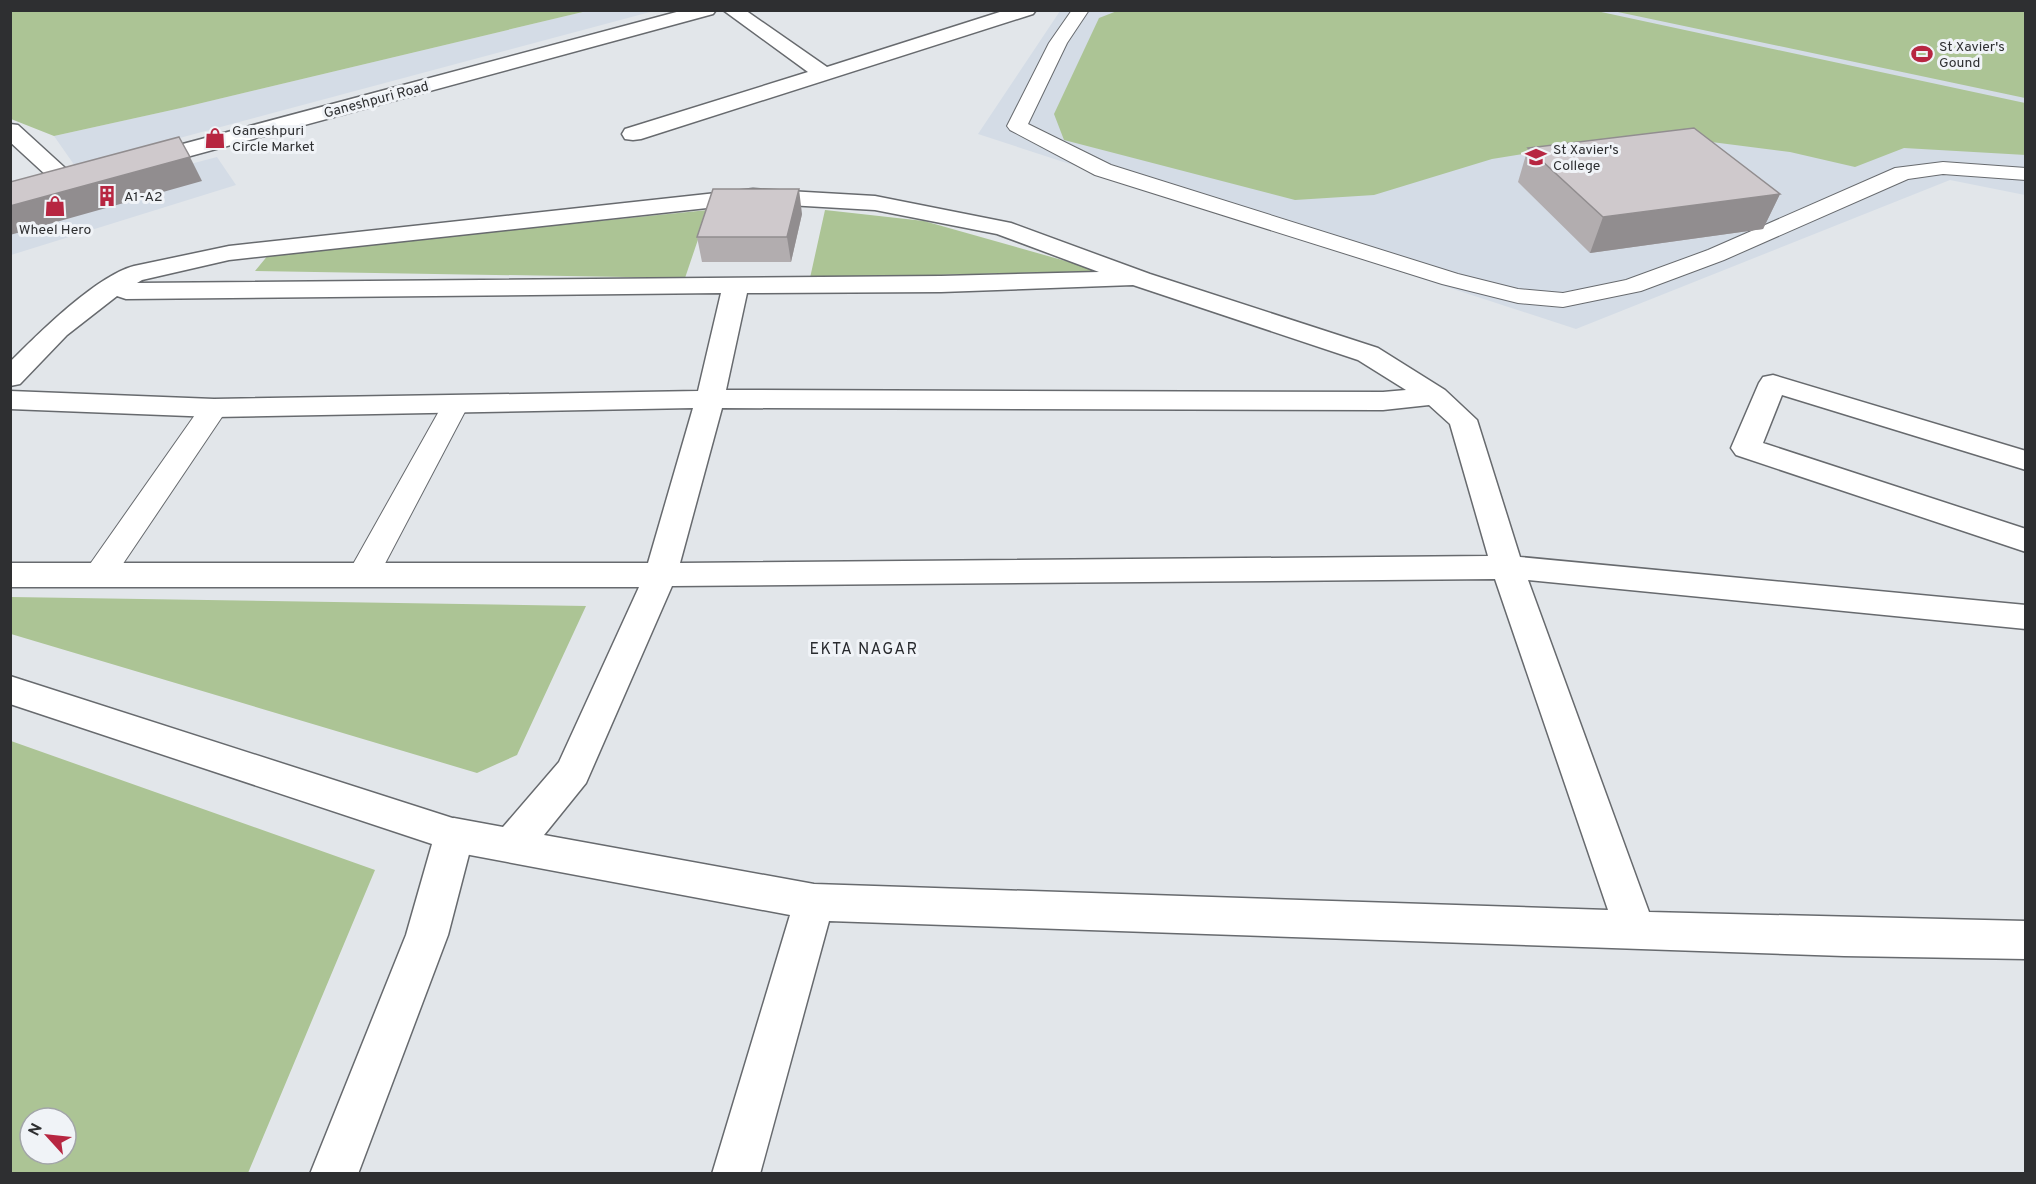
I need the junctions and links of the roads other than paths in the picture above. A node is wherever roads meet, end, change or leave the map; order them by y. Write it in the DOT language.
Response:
graph roads {
  1 [pos="707,10"];
  2 [pos="732,10"];
  3 [pos="1027,10"];
  4 [pos="1081,10"];
  5 [pos="824,74"];
  6 [pos="10,130"];
  7 [pos="633,134"];
  8 [pos="124,167"];
  9 [pos="2025,174"];
  10 [pos="90,176"];
  11 [pos="67,182"];
  12 [pos="45,188"];
  13 [pos="1142,279"];
  14 [pos="736,285"];
  15 [pos="107,291"];
  16 [pos="10,378"];
  17 [pos="1435,396"];
  18 [pos="710,399"];
  19 [pos="10,400"];
  20 [pos="456,404"];
  21 [pos="214,408"];
  22 [pos="2025,461"];
  23 [pos="2025,541"];
  24 [pos="1507,567"];
  25 [pos="10,575"];
  26 [pos="363,575"];
  27 [pos="661,575"];
  28 [pos="99,576"];
  29 [pos="2025,616"];
  30 [pos="10,690"];
  31 [pos="454,835"];
  32 [pos="511,846"];
  33 [pos="814,902"];
  34 [pos="1635,930"];
  35 [pos="2025,940"];
  36 [pos="334,1173"];
  37 [pos="736,1173"];
  1 -- 8 [label="street, Ganeshpuri Road"];
  2 -- 5 [label="street"];
  3 -- 5 [label="street"];
  4 -- 9 [label="lane"];
  5 -- 7 [label="street"];
  6 -- 11 [label="street"];
  10 -- 11 [label="street"];
  11 -- 12 [label="street"];
  13 -- 14 [label="street"];
  13 -- 15 [label="street"];
  13 -- 17 [label="street"];
  14 -- 15 [label="street"];
  14 -- 18 [label="street"];
  15 -- 16 [label="street"];
  17 -- 18 [label="street"];
  17 -- 24 [label="street"];
  18 -- 20 [label="street"];
  18 -- 27 [label="street"];
  19 -- 21 [label="street"];
  20 -- 21 [label="street"];
  20 -- 26 [label="lane"];
  21 -- 28 [label="lane"];
  22 -- 23 [label="street"];
  24 -- 27 [label="street"];
  24 -- 29 [label="street"];
  24 -- 34 [label="street"];
  25 -- 28 [label="street"];
  26 -- 27 [label="street"];
  26 -- 28 [label="street"];
  27 -- 32 [label="street"];
  30 -- 31 [label="street"];
  31 -- 32 [label="street"];
  31 -- 36 [label="street"];
  32 -- 33 [label="street"];
  33 -- 34 [label="street"];
  33 -- 37 [label="street"];
  34 -- 35 [label="street"];
}
